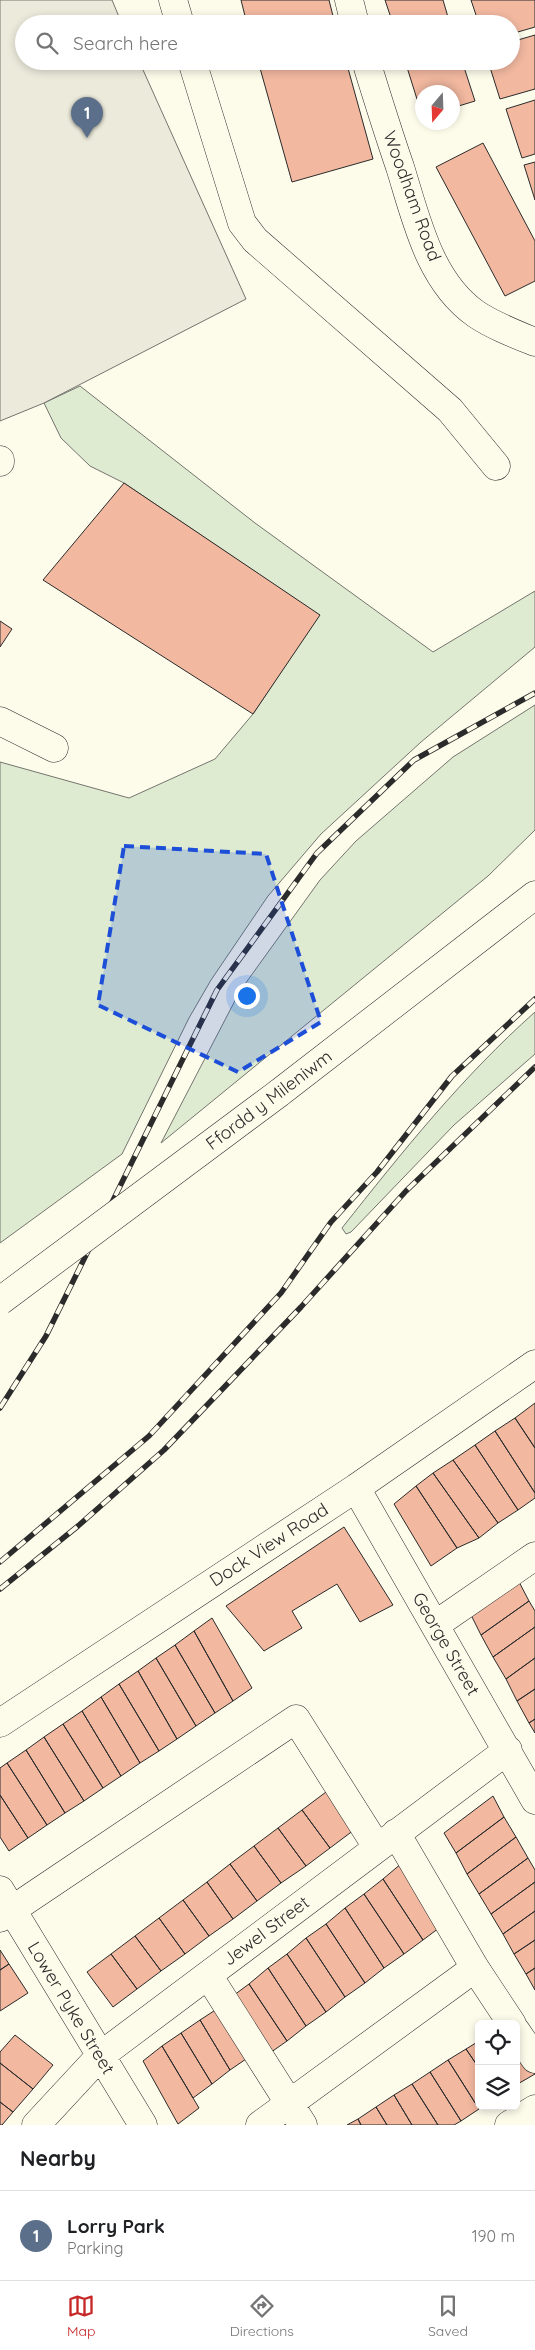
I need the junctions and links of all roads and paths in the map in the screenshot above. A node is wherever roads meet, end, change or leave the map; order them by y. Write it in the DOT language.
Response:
graph roads {
  1 [pos="173,0"];
  2 [pos="348,0"];
  3 [pos="177,15"];
  4 [pos="352,15"];
  5 [pos="195,70"];
  6 [pos="369,70"];
  7 [pos="535,342"];
  8 [pos="496,466"];
  9 [pos="0,721"];
  10 [pos="54,748"];
  11 [pos="535,895"];
  12 [pos="0,1301"];
  13 [pos="535,1364"];
  14 [pos="356,1488"];
  15 [pos="535,1556"];
  16 [pos="435,1625"];
  17 [pos="0,1723"];
  18 [pos="508,1750"];
  19 [pos="535,1800"];
  20 [pos="386,1840"];
  21 [pos="4,1906"];
  22 [pos="475,1968"];
  23 [pos="208,1975"];
  24 [pos="509,2020"];
  25 [pos="520,2037"];
  26 [pos="100,2056"];
  27 [pos="535,2059"];
  28 [pos="535,2109"];
  29 [pos="296,2114"];
  30 [pos="36,2125"];
  31 [pos="143,2125"];
  32 [pos="260,2125"];
  33 [pos="509,2125"];
  1 -- 3 [label="street"];
  2 -- 4 [label="street"];
  5 -- 8 [label="street"];
  6 -- 7 [label="street, Woodham Road"];
  9 -- 10 [label="street"];
  11 -- 12 [label="street, Ffordd y Mileniwm, bridge"];
  13 -- 14 [label="street, Dock View Road"];
  14 -- 16 [label="street, George Street"];
  14 -- 17 [label="street, Dock View Road"];
  15 -- 16 [label="street"];
  16 -- 18 [label="street, George Street"];
  18 -- 19 [label="street, George Street"];
  18 -- 20 [label="street, Jewel Street"];
  20 -- 21 [label="street"];
  20 -- 22 [label="street"];
  20 -- 23 [label="street, Jewel Street"];
  21 -- 26 [label="street, Lower Pyke Street"];
  22 -- 24 [label="street"];
  22 -- 29 [label="street"];
  23 -- 26 [label="street, Jewel Street"];
  23 -- 29 [label="street"];
  25 -- 27 [label="street"];
  26 -- 30 [label="street, Jewel Street"];
  26 -- 31 [label="street, Lower Pyke Street"];
  28 -- 33 [label="street"];
  29 -- 32 [label="street"];
}
